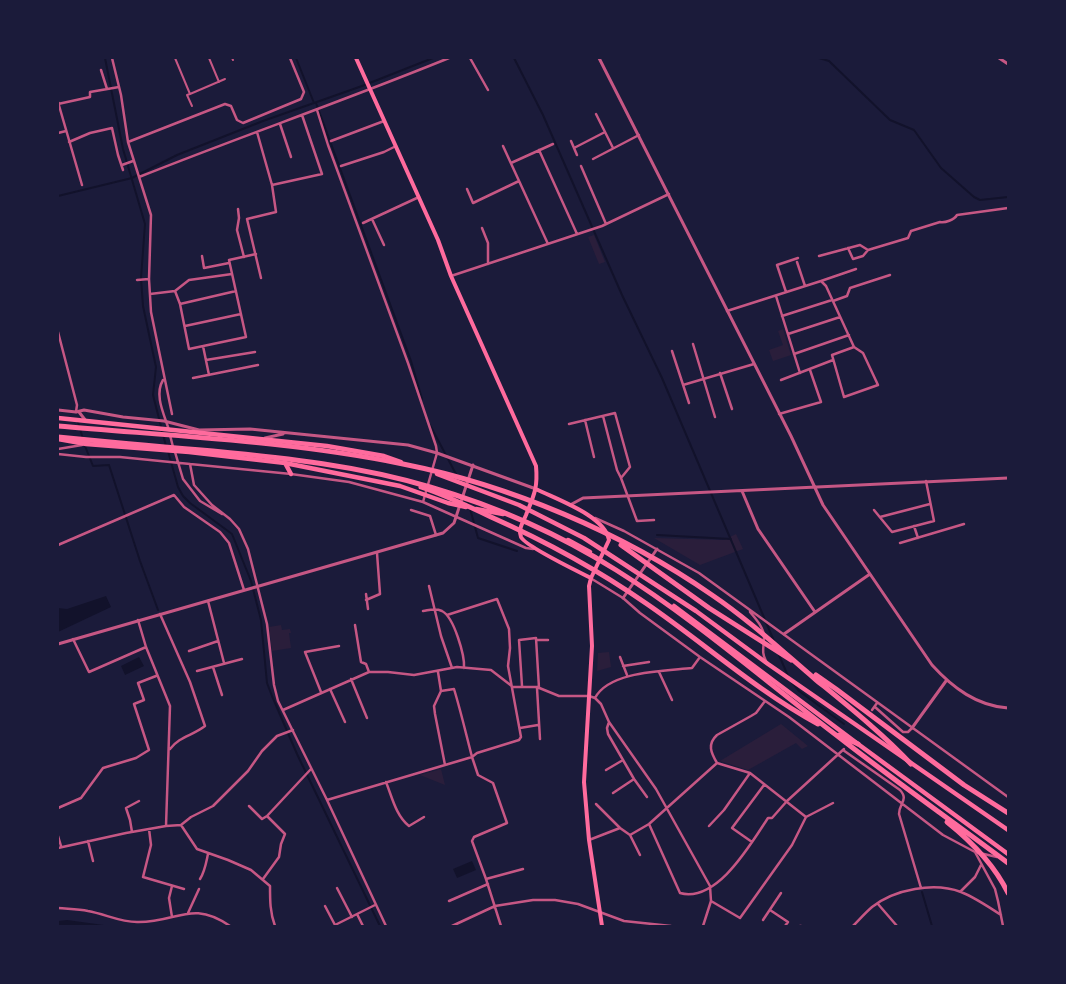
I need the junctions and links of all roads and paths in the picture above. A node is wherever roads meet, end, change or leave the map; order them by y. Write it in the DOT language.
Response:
graph roads {
  1 [pos="112,58"];
  2 [pos="175,58"];
  3 [pos="209,58"];
  4 [pos="290,58"];
  5 [pos="356,58"];
  6 [pos="449,58"];
  7 [pos="470,58"];
  8 [pos="600,58"];
  9 [pos="999,58"];
  10 [pos="1008,64"];
  11 [pos="101,70"];
  12 [pos="225,80"];
  13 [pos="219,82"];
  14 [pos="119,87"];
  15 [pos="107,89"];
  16 [pos="369,89"];
  17 [pos="488,90"];
  18 [pos="190,94"];
  19 [pos="58,103"];
  20 [pos="192,106"];
  21 [pos="316,110"];
  22 [pos="596,114"];
  23 [pos="302,116"];
  24 [pos="384,121"];
  25 [pos="280,124"];
  26 [pos="66,131"];
  27 [pos="257,132"];
  28 [pos="605,132"];
  29 [pos="58,134"];
  30 [pos="639,135"];
  31 [pos="331,141"];
  32 [pos="571,141"];
  33 [pos="70,142"];
  34 [pos="128,142"];
  35 [pos="553,144"];
  36 [pos="396,146"];
  37 [pos="503,146"];
  38 [pos="574,148"];
  39 [pos="613,148"];
  40 [pos="539,150"];
  41 [pos="576,155"];
  42 [pos="291,157"];
  43 [pos="592,159"];
  44 [pos="133,161"];
  45 [pos="511,163"];
  46 [pos="122,166"];
  47 [pos="341,166"];
  48 [pos="580,166"];
  49 [pos="123,170"];
  50 [pos="140,178"];
  51 [pos="519,181"];
  52 [pos="82,185"];
  53 [pos="272,185"];
  54 [pos="467,189"];
  55 [pos="669,194"];
  56 [pos="419,197"];
  57 [pos="1008,208"];
  58 [pos="238,209"];
  59 [pos="372,219"];
  60 [pos="362,223"];
  61 [pos="606,224"];
  62 [pos="482,228"];
  63 [pos="577,234"];
  64 [pos="548,244"];
  65 [pos="384,245"];
  66 [pos="848,248"];
  67 [pos="868,250"];
  68 [pos="256,254"];
  69 [pos="202,256"];
  70 [pos="819,256"];
  71 [pos="244,257"];
  72 [pos="798,258"];
  73 [pos="798,262"];
  74 [pos="230,263"];
  75 [pos="488,264"];
  76 [pos="856,268"];
  77 [pos="232,274"];
  78 [pos="890,275"];
  79 [pos="451,276"];
  80 [pos="261,278"];
  81 [pos="149,279"];
  82 [pos="137,280"];
  83 [pos="821,281"];
  84 [pos="805,286"];
  85 [pos="175,291"];
  86 [pos="236,291"];
  87 [pos="786,292"];
  88 [pos="150,294"];
  89 [pos="776,296"];
  90 [pos="833,300"];
  91 [pos="180,304"];
  92 [pos="727,311"];
  93 [pos="241,314"];
  94 [pos="782,316"];
  95 [pos="840,317"];
  96 [pos="185,326"];
  97 [pos="58,332"];
  98 [pos="788,334"];
  99 [pos="849,335"];
  100 [pos="693,344"];
  101 [pos="203,346"];
  102 [pos="854,347"];
  103 [pos="672,351"];
  104 [pos="255,352"];
  105 [pos="794,354"];
  106 [pos="206,360"];
  107 [pos="834,360"];
  108 [pos="754,364"];
  109 [pos="258,365"];
  110 [pos="810,370"];
  111 [pos="800,373"];
  112 [pos="720,374"];
  113 [pos="209,375"];
  114 [pos="193,378"];
  115 [pos="703,378"];
  116 [pos="164,379"];
  117 [pos="781,380"];
  118 [pos="683,385"];
  119 [pos="689,403"];
  120 [pos="732,409"];
  121 [pos="58,410"];
  122 [pos="77,412"];
  123 [pos="172,414"];
  124 [pos="779,414"];
  125 [pos="602,416"];
  126 [pos="715,417"];
  127 [pos="58,418"];
  128 [pos="585,420"];
  129 [pos="86,421"];
  130 [pos="569,424"];
  131 [pos="58,426"];
  132 [pos="167,430"];
  133 [pos="286,433"];
  134 [pos="58,438"];
  135 [pos="260,439"];
  136 [pos="86,444"];
  137 [pos="58,449"];
  138 [pos="173,451"];
  139 [pos="437,453"];
  140 [pos="58,454"];
  141 [pos="594,457"];
  142 [pos="188,463"];
  143 [pos="285,463"];
  144 [pos="473,465"];
  145 [pos="355,469"];
  146 [pos="432,472"];
  147 [pos="291,474"];
  148 [pos="621,478"];
  149 [pos="1008,478"];
  150 [pos="926,481"];
  151 [pos="466,486"];
  152 [pos="815,488"];
  153 [pos="536,489"];
  154 [pos="742,491"];
  155 [pos="425,495"];
  156 [pos="628,496"];
  157 [pos="423,502"];
  158 [pos="930,504"];
  159 [pos="460,506"];
  160 [pos="569,506"];
  161 [pos="411,510"];
  162 [pos="874,510"];
  163 [pos="456,515"];
  164 [pos="593,517"];
  165 [pos="880,517"];
  166 [pos="230,519"];
  167 [pos="654,520"];
  168 [pos="964,524"];
  169 [pos="914,526"];
  170 [pos="595,530"];
  171 [pos="436,535"];
  172 [pos="918,538"];
  173 [pos="900,543"];
  174 [pos="58,545"];
  175 [pos="537,549"];
  176 [pos="657,549"];
  177 [pos="376,552"];
  178 [pos="870,574"];
  179 [pos="591,578"];
  180 [pos="429,586"];
  181 [pos="256,587"];
  182 [pos="247,590"];
  183 [pos="366,594"];
  184 [pos="623,598"];
  185 [pos="366,600"];
  186 [pos="208,601"];
  187 [pos="368,608"];
  188 [pos="748,608"];
  189 [pos="435,609"];
  190 [pos="423,611"];
  191 [pos="815,612"];
  192 [pos="160,614"];
  193 [pos="447,615"];
  194 [pos="138,620"];
  195 [pos="355,625"];
  196 [pos="784,634"];
  197 [pos="73,639"];
  198 [pos="536,640"];
  199 [pos="548,640"];
  200 [pos="218,641"];
  201 [pos="58,644"];
  202 [pos="339,646"];
  203 [pos="146,647"];
  204 [pos="189,651"];
  205 [pos="620,657"];
  206 [pos="700,657"];
  207 [pos="242,659"];
  208 [pos="649,662"];
  209 [pos="224,663"];
  210 [pos="768,664"];
  211 [pos="624,666"];
  212 [pos="213,667"];
  213 [pos="452,668"];
  214 [pos="464,668"];
  215 [pos="197,671"];
  216 [pos="438,671"];
  217 [pos="369,672"];
  218 [pos="659,672"];
  219 [pos="627,675"];
  220 [pos="156,676"];
  221 [pos="351,679"];
  222 [pos="946,681"];
  223 [pos="522,686"];
  224 [pos="513,687"];
  225 [pos="330,688"];
  226 [pos="538,688"];
  227 [pos="441,691"];
  228 [pos="322,692"];
  229 [pos="222,695"];
  230 [pos="589,696"];
  231 [pos="595,698"];
  232 [pos="672,700"];
  233 [pos="765,701"];
  234 [pos="878,703"];
  235 [pos="1008,708"];
  236 [pos="283,710"];
  237 [pos="366,718"];
  238 [pos="345,722"];
  239 [pos="609,722"];
  240 [pos="538,725"];
  241 [pos="520,728"];
  242 [pos="912,728"];
  243 [pos="292,730"];
  244 [pos="540,738"];
  245 [pos="858,744"];
  246 [pos="169,750"];
  247 [pos="838,755"];
  248 [pos="472,757"];
  249 [pos="623,760"];
  250 [pos="718,763"];
  251 [pos="911,764"];
  252 [pos="445,765"];
  253 [pos="606,770"];
  254 [pos="310,771"];
  255 [pos="750,773"];
  256 [pos="634,779"];
  257 [pos="386,782"];
  258 [pos="898,782"];
  259 [pos="764,784"];
  260 [pos="613,793"];
  261 [pos="1008,797"];
  262 [pos="646,798"];
  263 [pos="327,800"];
  264 [pos="139,801"];
  265 [pos="787,801"];
  266 [pos="833,803"];
  267 [pos="596,804"];
  268 [pos="902,805"];
  269 [pos="249,806"];
  270 [pos="58,808"];
  271 [pos="667,808"];
  272 [pos="1008,813"];
  273 [pos="267,816"];
  274 [pos="806,817"];
  275 [pos="424,818"];
  276 [pos="649,824"];
  277 [pos="181,825"];
  278 [pos="166,826"];
  279 [pos="709,826"];
  280 [pos="620,828"];
  281 [pos="149,829"];
  282 [pos="1008,830"];
  283 [pos="132,832"];
  284 [pos="630,835"];
  285 [pos="58,836"];
  286 [pos="589,840"];
  287 [pos="88,841"];
  288 [pos="752,842"];
  289 [pos="59,847"];
  290 [pos="975,852"];
  291 [pos="208,854"];
  292 [pos="1008,854"];
  293 [pos="640,855"];
  294 [pos="93,861"];
  295 [pos="1008,861"];
  296 [pos="981,865"];
  297 [pos="523,869"];
  298 [pos="200,879"];
  299 [pos="263,879"];
  300 [pos="486,879"];
  301 [pos="488,884"];
  302 [pos="172,886"];
  303 [pos="337,888"];
  304 [pos="921,888"];
  305 [pos="184,889"];
  306 [pos="199,889"];
  307 [pos="711,889"];
  308 [pos="960,892"];
  309 [pos="1008,892"];
  310 [pos="781,893"];
  311 [pos="449,900"];
  312 [pos="710,901"];
  313 [pos="878,904"];
  314 [pos="374,905"];
  315 [pos="326,906"];
  316 [pos="495,906"];
  317 [pos="58,908"];
  318 [pos="770,910"];
  319 [pos="600,911"];
  320 [pos="188,913"];
  321 [pos="357,914"];
  322 [pos="1001,915"];
  323 [pos="172,917"];
  324 [pos="352,917"];
  325 [pos="763,920"];
  326 [pos="459,925"];
  327 [pos="230,926"];
  328 [pos="275,926"];
  329 [pos="335,926"];
  330 [pos="363,926"];
  331 [pos="386,926"];
  332 [pos="452,926"];
  333 [pos="501,926"];
  334 [pos="602,926"];
  335 [pos="671,926"];
  336 [pos="702,926"];
  337 [pos="785,926"];
  338 [pos="853,926"];
  339 [pos="896,926"];
  340 [pos="1002,926"];
  1 -- 14 [label="street"];
  2 -- 18 [label="street"];
  3 -- 13 [label="street"];
  4 -- 34 [label="street"];
  5 -- 16 [label="main road"];
  6 -- 16 [label="street"];
  7 -- 17 [label="street"];
  8 -- 30 [label="street"];
  9 -- 10 [label="street"];
  11 -- 15 [label="street"];
  12 -- 13 [label="street"];
  13 -- 18 [label="street"];
  14 -- 15 [label="street"];
  14 -- 34 [label="street"];
  15 -- 19 [label="street"];
  16 -- 21 [label="street"];
  16 -- 24 [label="main road"];
  18 -- 20 [label="street"];
  19 -- 26 [label="street"];
  21 -- 23 [label="street"];
  21 -- 139 [label="street"];
  22 -- 28 [label="street"];
  23 -- 25 [label="street"];
  23 -- 53 [label="street"];
  24 -- 31 [label="street"];
  24 -- 36 [label="main road"];
  25 -- 27 [label="street"];
  25 -- 42 [label="street"];
  26 -- 29 [label="street"];
  26 -- 33 [label="street"];
  27 -- 50 [label="street"];
  27 -- 53 [label="street"];
  28 -- 38 [label="street"];
  28 -- 39 [label="street"];
  30 -- 39 [label="street"];
  30 -- 55 [label="street"];
  32 -- 38 [label="street"];
  33 -- 46 [label="street"];
  33 -- 52 [label="street"];
  34 -- 44 [label="street"];
  35 -- 40 [label="street"];
  36 -- 47 [label="street"];
  36 -- 56 [label="main road"];
  37 -- 45 [label="street"];
  38 -- 41 [label="street"];
  39 -- 43 [label="street"];
  40 -- 45 [label="street"];
  40 -- 63 [label="street"];
  44 -- 46 [label="street"];
  44 -- 50 [label="street"];
  45 -- 51 [label="street"];
  46 -- 49 [label="street"];
  48 -- 61 [label="street"];
  50 -- 81 [label="street"];
  51 -- 54 [label="street"];
  51 -- 64 [label="street"];
  53 -- 68 [label="street"];
  55 -- 61 [label="street"];
  55 -- 92 [label="street"];
  56 -- 59 [label="street"];
  56 -- 79 [label="main road"];
  57 -- 67 [label="street"];
  58 -- 71 [label="street"];
  59 -- 60 [label="street"];
  59 -- 65 [label="street"];
  61 -- 63 [label="street"];
  62 -- 75 [label="street"];
  63 -- 64 [label="street"];
  64 -- 75 [label="street"];
  66 -- 67 [label="street"];
  66 -- 67 [label="street"];
  66 -- 70 [label="street"];
  68 -- 71 [label="street"];
  68 -- 80 [label="street"];
  69 -- 74 [label="street"];
  71 -- 74 [label="street"];
  72 -- 87 [label="street"];
  73 -- 84 [label="street"];
  74 -- 77 [label="street"];
  75 -- 79 [label="street"];
  76 -- 83 [label="street"];
  77 -- 85 [label="street"];
  77 -- 86 [label="street"];
  78 -- 90 [label="street"];
  79 -- 153 [label="main road"];
  81 -- 82 [label="street"];
  81 -- 88 [label="street"];
  83 -- 84 [label="street"];
  83 -- 90 [label="street"];
  84 -- 87 [label="street"];
  85 -- 88 [label="street"];
  85 -- 91 [label="street"];
  86 -- 91 [label="street"];
  86 -- 93 [label="street"];
  87 -- 89 [label="street"];
  88 -- 116 [label="street"];
  89 -- 92 [label="street"];
  89 -- 94 [label="street"];
  90 -- 94 [label="street"];
  90 -- 95 [label="street"];
  91 -- 96 [label="street"];
  92 -- 108 [label="street"];
  93 -- 96 [label="street"];
  93 -- 101 [label="street"];
  94 -- 98 [label="street"];
  95 -- 98 [label="street"];
  95 -- 99 [label="street"];
  96 -- 101 [label="street"];
  97 -- 122 [label="street"];
  98 -- 105 [label="street"];
  99 -- 102 [label="street"];
  99 -- 105 [label="street"];
  100 -- 115 [label="street"];
  101 -- 106 [label="street"];
  102 -- 107 [label="street"];
  102 -- 107 [label="street"];
  103 -- 118 [label="street"];
  104 -- 106 [label="street"];
  105 -- 111 [label="street"];
  106 -- 113 [label="street"];
  107 -- 110 [label="street"];
  108 -- 112 [label="street"];
  108 -- 124 [label="street"];
  109 -- 113 [label="street"];
  110 -- 111 [label="street"];
  110 -- 124 [label="street"];
  111 -- 117 [label="street"];
  112 -- 115 [label="street"];
  112 -- 120 [label="street"];
  113 -- 114 [label="street"];
  115 -- 118 [label="street"];
  115 -- 126 [label="street"];
  116 -- 123 [label="street"];
  116 -- 132 [label="street"];
  118 -- 119 [label="street"];
  121 -- 122 [label="street"];
  122 -- 129 [label="street"];
  122 -- 133 [label="street"];
  124 -- 152 [label="street"];
  125 -- 128 [label="street"];
  125 -- 148 [label="street"];
  125 -- 148 [label="street"];
  127 -- 129 [label="highway"];
  128 -- 130 [label="street"];
  128 -- 141 [label="street"];
  129 -- 132 [label="highway"];
  131 -- 170 [label="highway"];
  132 -- 135 [label="highway"];
  132 -- 138 [label="street"];
  133 -- 135 [label="street"];
  133 -- 139 [label="street"];
  134 -- 136 [label="highway"];
  134 -- 145 [label="highway"];
  135 -- 146 [label="highway"];
  136 -- 137 [label="street"];
  136 -- 138 [label="highway"];
  138 -- 143 [label="highway"];
  138 -- 166 [label="street"];
  139 -- 144 [label="street"];
  139 -- 146 [label="street"];
  140 -- 142 [label="street"];
  142 -- 147 [label="street"];
  142 -- 166 [label="street"];
  143 -- 147 [label="highway"];
  143 -- 155 [label="highway"];
  144 -- 151 [label="street"];
  144 -- 153 [label="street"];
  145 -- 245 [label="highway"];
  145 -- 258 [label="highway"];
  146 -- 151 [label="highway"];
  146 -- 155 [label="street"];
  147 -- 157 [label="street"];
  148 -- 156 [label="street"];
  149 -- 150 [label="street"];
  150 -- 152 [label="street"];
  150 -- 158 [label="street"];
  151 -- 159 [label="street"];
  151 -- 210 [label="highway"];
  152 -- 154 [label="street"];
  152 -- 178 [label="street"];
  153 -- 160 [label="main road"];
  153 -- 175 [label="main road"];
  154 -- 156 [label="street"];
  154 -- 191 [label="street"];
  155 -- 157 [label="street"];
  155 -- 159 [label="highway"];
  156 -- 160 [label="street"];
  156 -- 167 [label="street"];
  157 -- 163 [label="street"];
  158 -- 165 [label="street"];
  158 -- 169 [label="street"];
  159 -- 163 [label="street"];
  159 -- 245 [label="highway"];
  160 -- 164 [label="main road"];
  161 -- 171 [label="street"];
  162 -- 165 [label="street"];
  163 -- 171 [label="street"];
  163 -- 175 [label="street"];
  164 -- 176 [label="street"];
  164 -- 179 [label="main road"];
  165 -- 169 [label="street"];
  166 -- 181 [label="street"];
  168 -- 172 [label="street"];
  169 -- 172 [label="street"];
  170 -- 251 [label="highway"];
  170 -- 272 [label="highway"];
  171 -- 177 [label="street"];
  172 -- 173 [label="street"];
  174 -- 182 [label="street"];
  175 -- 179 [label="main road"];
  176 -- 184 [label="street"];
  176 -- 188 [label="street"];
  177 -- 181 [label="street"];
  177 -- 185 [label="street"];
  178 -- 191 [label="street"];
  178 -- 222 [label="street"];
  179 -- 184 [label="street"];
  179 -- 230 [label="main road"];
  180 -- 189 [label="street"];
  181 -- 182 [label="street"];
  181 -- 236 [label="street"];
  182 -- 186 [label="street"];
  183 -- 185 [label="street"];
  184 -- 206 [label="street"];
  185 -- 187 [label="street"];
  186 -- 192 [label="street"];
  186 -- 200 [label="street"];
  188 -- 196 [label="street"];
  188 -- 210 [label="street"];
  189 -- 190 [label="street"];
  189 -- 193 [label="street"];
  189 -- 213 [label="street"];
  191 -- 196 [label="street"];
  192 -- 194 [label="street"];
  192 -- 246 [label="street"];
  193 -- 214 [label="street"];
  193 -- 224 [label="street"];
  194 -- 197 [label="street"];
  194 -- 203 [label="street"];
  195 -- 217 [label="street"];
  196 -- 234 [label="street"];
  197 -- 201 [label="street"];
  197 -- 203 [label="street"];
  198 -- 199 [label="street"];
  198 -- 223 [label="street"];
  198 -- 226 [label="street"];
  200 -- 204 [label="street"];
  200 -- 209 [label="street"];
  202 -- 228 [label="street"];
  203 -- 220 [label="street"];
  205 -- 211 [label="street"];
  206 -- 218 [label="street"];
  206 -- 233 [label="street"];
  207 -- 209 [label="street"];
  208 -- 211 [label="street"];
  209 -- 212 [label="street"];
  210 -- 251 [label="highway"];
  211 -- 219 [label="street"];
  212 -- 215 [label="street"];
  212 -- 229 [label="street"];
  213 -- 214 [label="street"];
  213 -- 216 [label="street"];
  214 -- 224 [label="street"];
  216 -- 217 [label="street"];
  216 -- 227 [label="street"];
  217 -- 221 [label="street"];
  218 -- 219 [label="street"];
  218 -- 232 [label="street"];
  219 -- 231 [label="street"];
  220 -- 246 [label="street"];
  220 -- 270 [label="street"];
  221 -- 225 [label="street"];
  221 -- 237 [label="street"];
  222 -- 235 [label="street"];
  222 -- 242 [label="street"];
  223 -- 224 [label="street"];
  223 -- 226 [label="street"];
  224 -- 241 [label="street"];
  225 -- 228 [label="street"];
  225 -- 238 [label="street"];
  226 -- 230 [label="street"];
  226 -- 240 [label="street"];
  227 -- 248 [label="street"];
  227 -- 252 [label="street"];
  228 -- 236 [label="street"];
  230 -- 231 [label="street"];
  230 -- 286 [label="main road"];
  231 -- 239 [label="street"];
  233 -- 247 [label="street"];
  233 -- 250 [label="street"];
  234 -- 242 [label="street"];
  234 -- 242 [label="street"];
  236 -- 243 [label="street"];
  239 -- 249 [label="street"];
  239 -- 271 [label="street"];
  240 -- 241 [label="street"];
  240 -- 244 [label="street"];
  241 -- 248 [label="street"];
  242 -- 261 [label="street"];
  243 -- 254 [label="street"];
  243 -- 277 [label="street"];
  245 -- 292 [label="highway"];
  246 -- 278 [label="street"];
  247 -- 265 [label="street"];
  247 -- 268 [label="street"];
  247 -- 268 [label="street"];
  248 -- 252 [label="street"];
  248 -- 300 [label="street"];
  249 -- 253 [label="street"];
  249 -- 256 [label="street"];
  250 -- 255 [label="street"];
  250 -- 271 [label="street"];
  251 -- 282 [label="highway"];
  252 -- 257 [label="street"];
  254 -- 263 [label="street"];
  254 -- 273 [label="street"];
  255 -- 259 [label="street"];
  255 -- 279 [label="street"];
  256 -- 260 [label="street"];
  256 -- 262 [label="street"];
  257 -- 263 [label="street"];
  257 -- 275 [label="street"];
  258 -- 295 [label="highway"];
  258 -- 309 [label="highway"];
  259 -- 265 [label="street"];
  259 -- 288 [label="street"];
  263 -- 314 [label="street"];
  264 -- 283 [label="street"];
  265 -- 274 [label="street"];
  265 -- 288 [label="street"];
  266 -- 274 [label="street"];
  267 -- 280 [label="street"];
  268 -- 290 [label="street"];
  268 -- 304 [label="street"];
  269 -- 273 [label="street"];
  271 -- 276 [label="street"];
  271 -- 307 [label="street"];
  273 -- 299 [label="street"];
  274 -- 312 [label="street"];
  276 -- 284 [label="street"];
  276 -- 307 [label="street"];
  277 -- 278 [label="street"];
  277 -- 291 [label="street"];
  278 -- 281 [label="street"];
  280 -- 284 [label="street"];
  280 -- 286 [label="street"];
  281 -- 283 [label="street"];
  281 -- 302 [label="street"];
  283 -- 287 [label="street"];
  284 -- 293 [label="street"];
  285 -- 289 [label="street"];
  286 -- 319 [label="main road"];
  287 -- 289 [label="street"];
  287 -- 294 [label="street"];
  288 -- 307 [label="street"];
  290 -- 295 [label="street"];
  290 -- 296 [label="street"];
  291 -- 298 [label="street"];
  291 -- 299 [label="street"];
  296 -- 308 [label="street"];
  296 -- 322 [label="street"];
  297 -- 300 [label="street"];
  299 -- 328 [label="street"];
  300 -- 301 [label="street"];
  301 -- 311 [label="street"];
  301 -- 316 [label="street"];
  302 -- 305 [label="street"];
  302 -- 323 [label="street"];
  303 -- 324 [label="street"];
  304 -- 308 [label="street"];
  304 -- 313 [label="street"];
  306 -- 320 [label="street"];
  307 -- 312 [label="street"];
  308 -- 322 [label="street"];
  310 -- 318 [label="street"];
  312 -- 336 [label="street"];
  313 -- 338 [label="street"];
  313 -- 339 [label="street"];
  314 -- 321 [label="street"];
  314 -- 331 [label="street"];
  315 -- 329 [label="street"];
  316 -- 319 [label="street"];
  316 -- 326 [label="street"];
  316 -- 333 [label="street"];
  317 -- 323 [label="street"];
  318 -- 325 [label="street"];
  318 -- 337 [label="street"];
  319 -- 334 [label="main road"];
  319 -- 335 [label="street"];
  320 -- 323 [label="street"];
  320 -- 327 [label="street"];
  321 -- 324 [label="street"];
  321 -- 330 [label="street"];
  322 -- 340 [label="street"];
  324 -- 329 [label="street"];
  326 -- 332 [label="street"];
}
